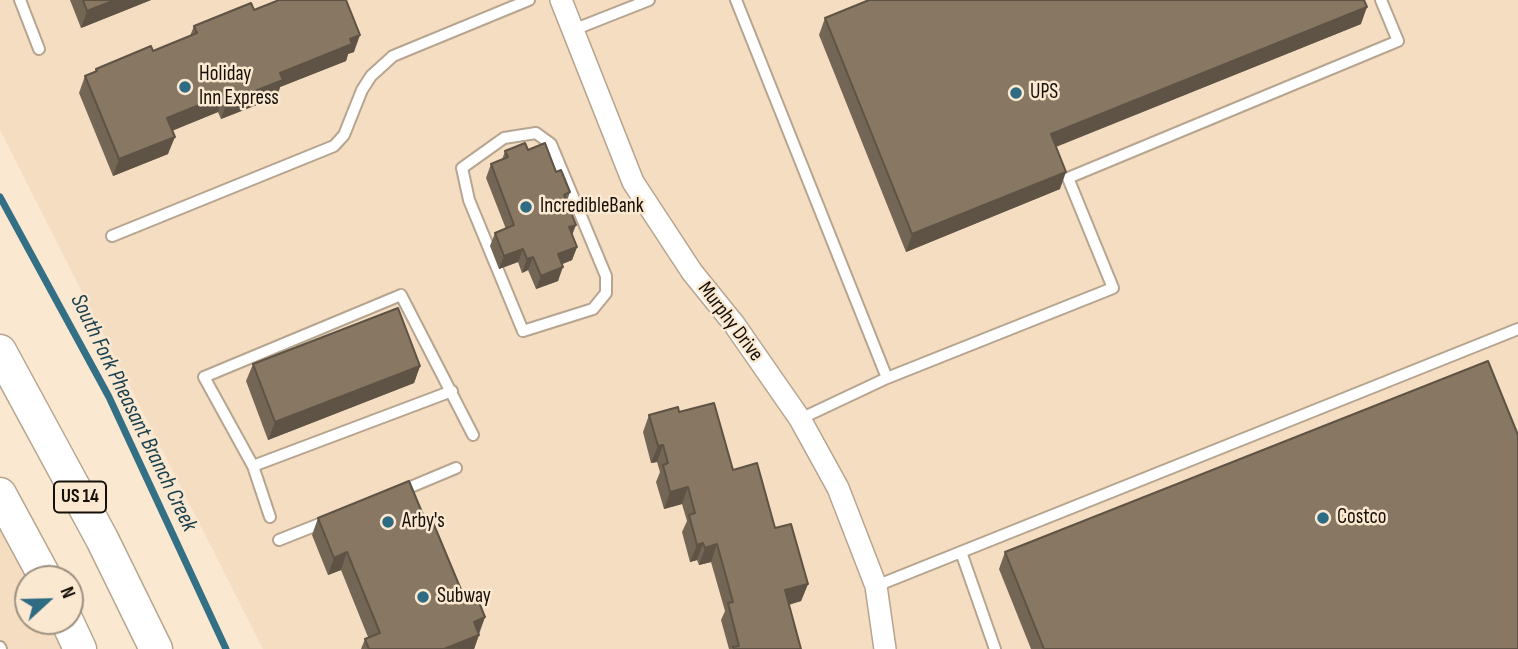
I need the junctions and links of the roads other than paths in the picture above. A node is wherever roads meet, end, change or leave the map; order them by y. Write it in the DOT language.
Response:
graph roads {
  1 [pos="20,0"];
  2 [pos="530,0"];
  3 [pos="561,0"];
  4 [pos="649,0"];
  5 [pos="736,0"];
  6 [pos="1381,0"];
  7 [pos="573,30"];
  8 [pos="39,49"];
  9 [pos="112,236"];
  10 [pos="593,309"];
  11 [pos="1518,329"];
  12 [pos="0,351"];
  13 [pos="887,378"];
  14 [pos="452,391"];
  15 [pos="800,419"];
  16 [pos="473,435"];
  17 [pos="253,466"];
  18 [pos="456,468"];
  19 [pos="0,494"];
  20 [pos="393,494"];
  21 [pos="342,515"];
  22 [pos="270,517"];
  23 [pos="279,540"];
  24 [pos="961,552"];
  25 [pos="38,565"];
  26 [pos="876,586"];
  27 [pos="156,649"];
  28 [pos="885,649"];
  29 [pos="995,649"];
  1 -- 8 [label="lane"];
  2 -- 9 [label="lane"];
  3 -- 7 [label="street, Murphy Drive"];
  4 -- 7 [label="lane"];
  5 -- 13 [label="lane"];
  6 -- 13 [label="lane"];
  7 -- 15 [label="street, Murphy Drive"];
  10 -- 10 [label="lane"];
  11 -- 24 [label="lane"];
  12 -- 27 [label="main road, US 14"];
  13 -- 15 [label="lane"];
  14 -- 16 [label="lane"];
  14 -- 17 [label="lane"];
  14 -- 17 [label="lane"];
  15 -- 26 [label="street, Murphy Drive"];
  17 -- 22 [label="lane"];
  18 -- 20 [label="lane"];
  19 -- 25 [label="main road"];
  21 -- 23 [label="lane"];
  24 -- 26 [label="lane"];
  24 -- 29 [label="lane"];
  26 -- 28 [label="street, Murphy Drive"];
}
